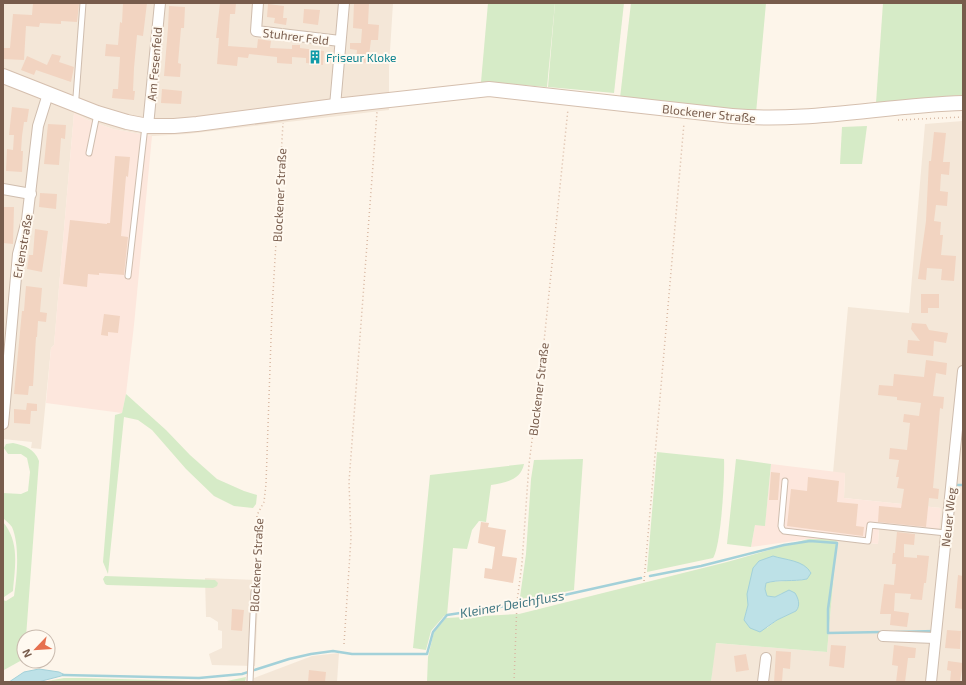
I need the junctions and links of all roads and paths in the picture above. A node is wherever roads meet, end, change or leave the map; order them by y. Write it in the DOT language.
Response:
graph roads {
  1 [pos="83,3"];
  2 [pos="160,3"];
  3 [pos="258,3"];
  4 [pos="344,3"];
  5 [pos="340,41"];
  6 [pos="3,76"];
  7 [pos="48,94"];
  8 [pos="569,97"];
  9 [pos="376,102"];
  10 [pos="963,103"];
  11 [pos="74,104"];
  12 [pos="335,106"];
  13 [pos="686,111"];
  14 [pos="963,111"];
  15 [pos="97,113"];
  16 [pos="284,113"];
  17 [pos="801,118"];
  18 [pos="147,126"];
  19 [pos="89,153"];
  20 [pos="3,189"];
  21 [pos="31,194"];
  22 [pos="128,276"];
  23 [pos="963,371"];
  24 [pos="3,424"];
  25 [pos="785,481"];
  26 [pos="946,533"];
  27 [pos="644,581"];
  28 [pos="254,592"];
  29 [pos="936,633"];
  30 [pos="884,636"];
  31 [pos="344,644"];
  32 [pos="766,658"];
  33 [pos="250,680"];
  34 [pos="514,682"];
  35 [pos="764,682"];
  36 [pos="931,682"];
  1 -- 11 [label="lane"];
  2 -- 18 [label="street, Am Fesenfeld"];
  3 -- 5 [label="street, Stuhrer Feld"];
  4 -- 5 [label="street, Stuhrer Feld"];
  5 -- 12 [label="street, Stuhrer Feld"];
  6 -- 7 [label="street, Blockener Straße"];
  7 -- 11 [label="street, Blockener Straße"];
  7 -- 21 [label="street, Erlenstraße"];
  8 -- 9 [label="street, Blockener Straße"];
  8 -- 13 [label="street, Blockener Straße"];
  8 -- 34 [label="path, Blockener Straße"];
  9 -- 12 [label="street, Blockener Straße"];
  9 -- 31 [label="path"];
  10 -- 17 [label="street, Blockener Straße"];
  11 -- 15 [label="street, Blockener Straße"];
  12 -- 16 [label="street, Blockener Straße"];
  13 -- 17 [label="street, Blockener Straße"];
  13 -- 27 [label="path"];
  14 -- 17 [label="street, Blockener Straße"];
  15 -- 18 [label="street, Blockener Straße"];
  15 -- 19 [label="lane"];
  16 -- 18 [label="street, Blockener Straße"];
  16 -- 28 [label="path, Blockener Straße"];
  18 -- 22 [label="lane"];
  20 -- 21 [label="street"];
  21 -- 24 [label="street, Erlenstraße"];
  23 -- 26 [label="street, Neuer Weg"];
  25 -- 26 [label="lane"];
  26 -- 29 [label="street, Neuer Weg"];
  28 -- 33 [label="lane, Blockener Straße"];
  29 -- 30 [label="street"];
  29 -- 36 [label="street, Neuer Weg"];
  32 -- 35 [label="street"];
}
